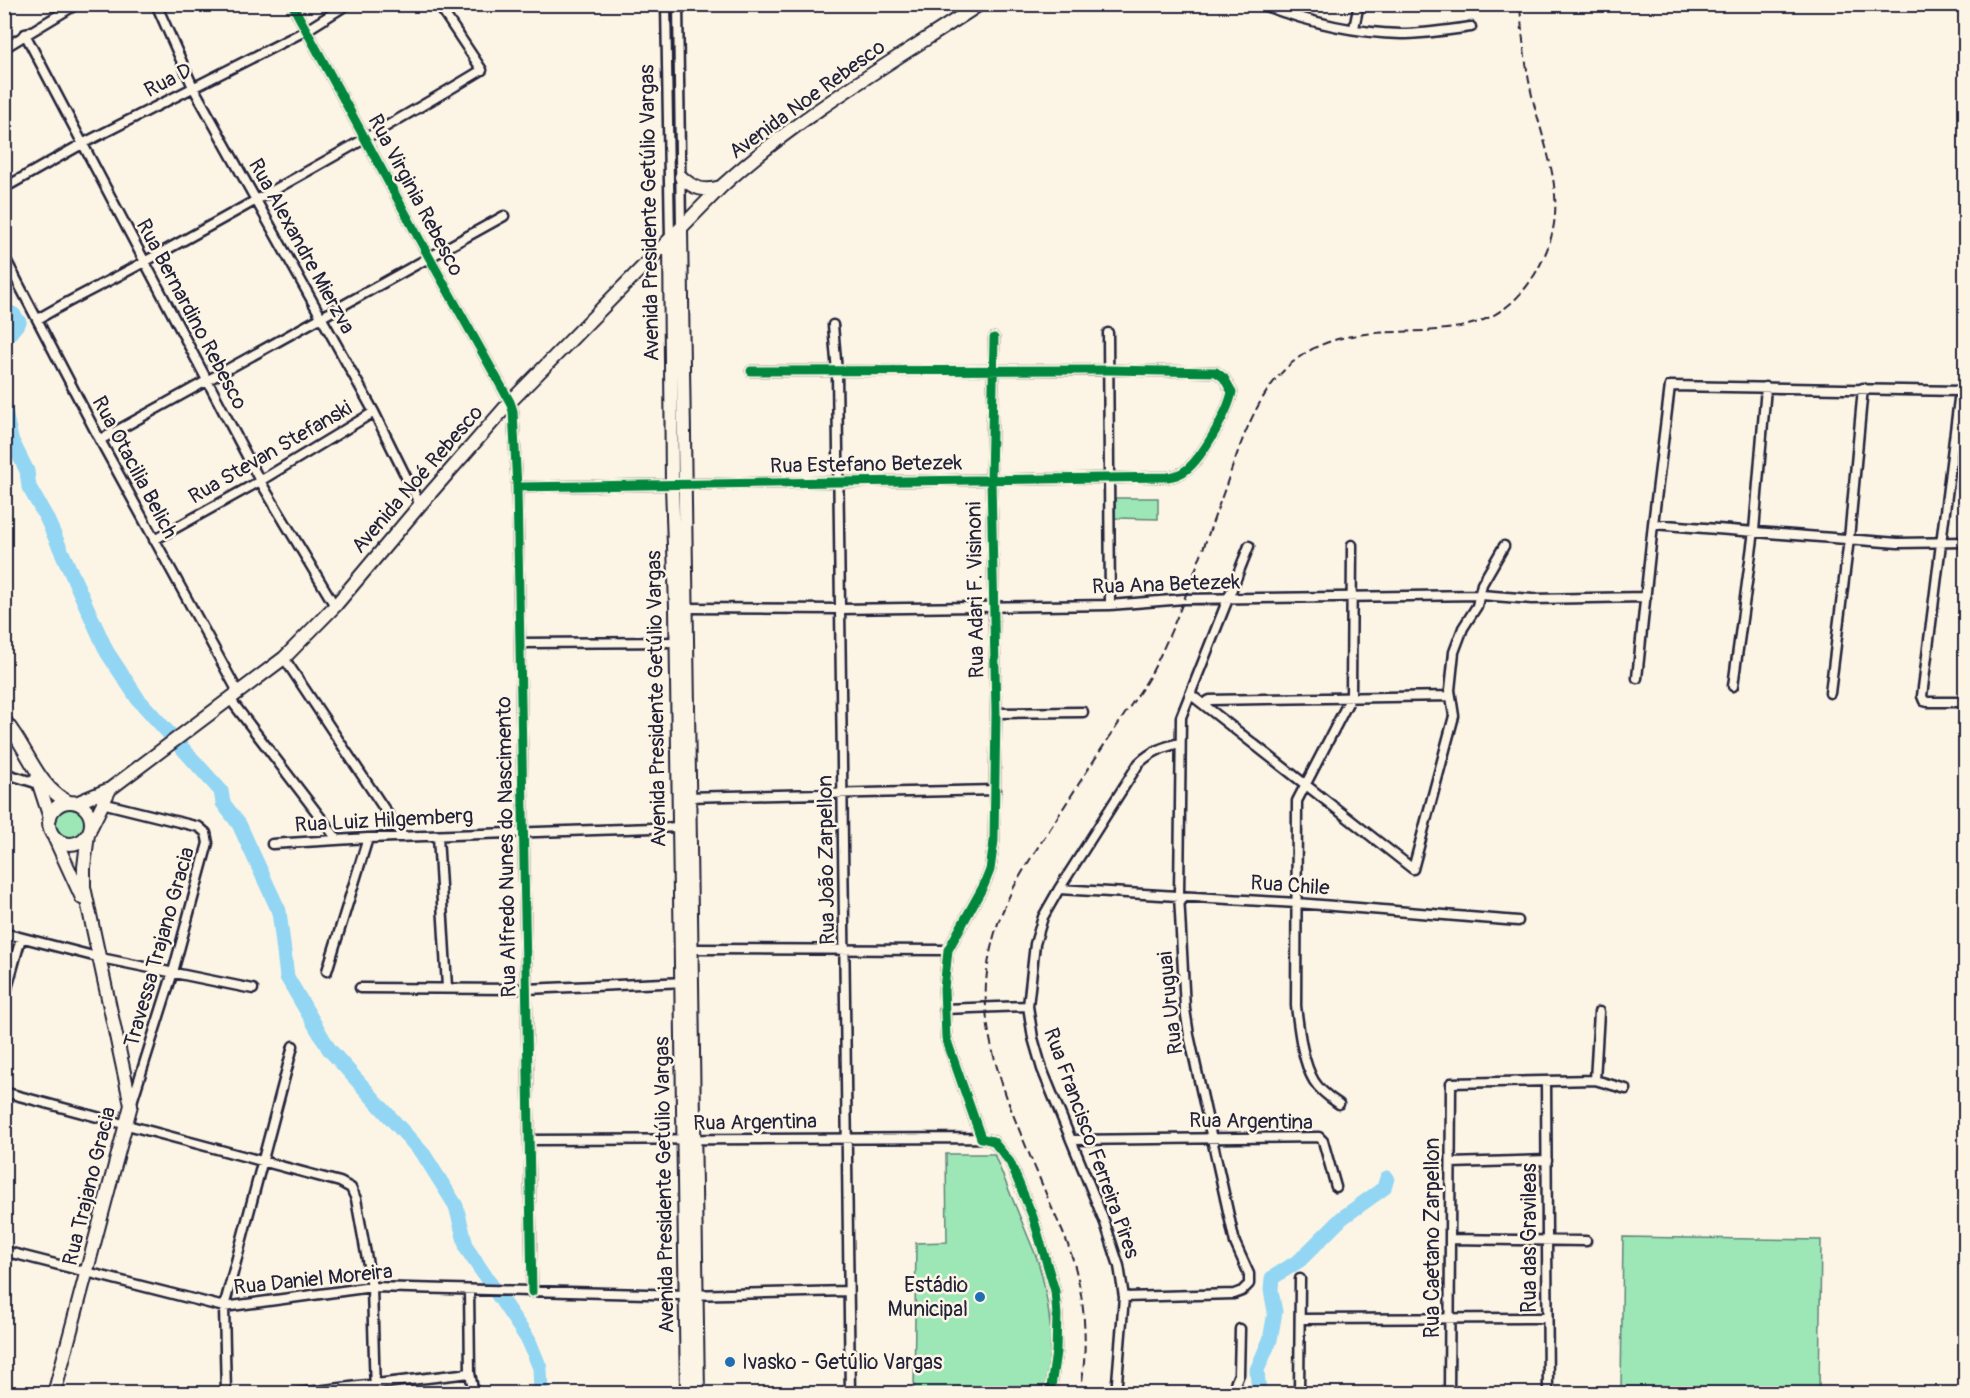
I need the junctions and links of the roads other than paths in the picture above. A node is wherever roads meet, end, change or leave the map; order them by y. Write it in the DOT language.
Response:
graph roads {
  1 [pos="77,4"];
  2 [pos="156,4"];
  3 [pos="292,4"];
  4 [pos="348,4"];
  5 [pos="438,4"];
  6 [pos="666,4"];
  7 [pos="678,4"];
  8 [pos="980,4"];
  9 [pos="1260,4"];
  10 [pos="1359,4"];
  11 [pos="1471,27"];
  12 [pos="1353,28"];
  13 [pos="305,31"];
  14 [pos="25,34"];
  15 [pos="667,45"];
  16 [pos="679,45"];
  17 [pos="4,48"];
  18 [pos="193,87"];
  19 [pos="366,140"];
  20 [pos="82,144"];
  21 [pos="681,177"];
  22 [pos="722,186"];
  23 [pos="4,189"];
  24 [pos="255,200"];
  25 [pos="504,216"];
  26 [pos="681,229"];
  27 [pos="670,240"];
  28 [pos="4,256"];
  29 [pos="429,257"];
  30 [pos="145,262"];
  31 [pos="321,316"];
  32 [pos="38,320"];
  33 [pos="833,325"];
  34 [pos="1108,333"];
  35 [pos="994,338"];
  36 [pos="1108,370"];
  37 [pos="751,371"];
  38 [pos="992,371"];
  39 [pos="837,372"];
  40 [pos="207,382"];
  41 [pos="1766,387"];
  42 [pos="1863,388"];
  43 [pos="510,402"];
  44 [pos="374,412"];
  45 [pos="100,440"];
  46 [pos="1110,477"];
  47 [pos="991,479"];
  48 [pos="261,481"];
  49 [pos="838,483"];
  50 [pos="672,485"];
  51 [pos="685,485"];
  52 [pos="517,487"];
  53 [pos="420,504"];
  54 [pos="1653,524"];
  55 [pos="1754,531"];
  56 [pos="1849,539"];
  57 [pos="154,540"];
  58 [pos="1965,542"];
  59 [pos="1943,543"];
  60 [pos="1352,545"];
  61 [pos="1249,546"];
  62 [pos="1504,546"];
  63 [pos="1481,595"];
  64 [pos="1351,597"];
  65 [pos="1646,597"];
  66 [pos="1228,598"];
  67 [pos="1110,605"];
  68 [pos="335,606"];
  69 [pos="993,607"];
  70 [pos="681,608"];
  71 [pos="840,609"];
  72 [pos="681,642"];
  73 [pos="520,643"];
  74 [pos="284,658"];
  75 [pos="1637,678"];
  76 [pos="1733,686"];
  77 [pos="1830,693"];
  78 [pos="1190,694"];
  79 [pos="234,696"];
  80 [pos="1450,696"];
  81 [pos="1351,697"];
  82 [pos="1965,702"];
  83 [pos="1203,704"];
  84 [pos="1083,712"];
  85 [pos="996,713"];
  86 [pos="4,720"];
  87 [pos="1180,743"];
  88 [pos="30,760"];
  89 [pos="4,773"];
  90 [pos="39,784"];
  91 [pos="1307,784"];
  92 [pos="110,789"];
  93 [pos="996,790"];
  94 [pos="843,793"];
  95 [pos="683,797"];
  96 [pos="73,803"];
  97 [pos="102,803"];
  98 [pos="50,818"];
  99 [pos="683,827"];
  100 [pos="89,831"];
  101 [pos="524,833"];
  102 [pos="438,836"];
  103 [pos="54,837"];
  104 [pos="403,837"];
  105 [pos="368,838"];
  106 [pos="337,839"];
  107 [pos="272,844"];
  108 [pos="1059,889"];
  109 [pos="1179,895"];
  110 [pos="1297,903"];
  111 [pos="90,915"];
  112 [pos="1518,921"];
  113 [pos="4,933"];
  114 [pos="21,938"];
  115 [pos="845,948"];
  116 [pos="691,950"];
  117 [pos="948,950"];
  118 [pos="101,958"];
  119 [pos="327,971"];
  120 [pos="173,972"];
  121 [pos="686,982"];
  122 [pos="447,987"];
  123 [pos="360,988"];
  124 [pos="526,988"];
  125 [pos="253,989"];
  126 [pos="4,999"];
  127 [pos="1028,1006"];
  128 [pos="944,1009"];
  129 [pos="1599,1012"];
  130 [pos="294,1046"];
  131 [pos="1595,1080"];
  132 [pos="1546,1082"];
  133 [pos="1626,1089"];
  134 [pos="4,1092"];
  135 [pos="1339,1104"];
  136 [pos="131,1105"];
  137 [pos="127,1124"];
  138 [pos="1212,1137"];
  139 [pos="981,1138"];
  140 [pos="848,1139"];
  141 [pos="529,1140"];
  142 [pos="1071,1140"];
  143 [pos="689,1141"];
  144 [pos="1547,1160"];
  145 [pos="262,1162"];
  146 [pos="1451,1163"];
  147 [pos="1336,1187"];
  148 [pos="1451,1239"];
  149 [pos="1547,1240"];
  150 [pos="1586,1241"];
  151 [pos="4,1251"];
  152 [pos="87,1273"];
  153 [pos="1300,1279"];
  154 [pos="372,1287"];
  155 [pos="469,1290"];
  156 [pos="848,1291"];
  157 [pos="532,1292"];
  158 [pos="691,1295"];
  159 [pos="1124,1297"];
  160 [pos="224,1307"];
  161 [pos="1547,1318"];
  162 [pos="1300,1319"];
  163 [pos="1450,1320"];
  164 [pos="1240,1329"];
  165 [pos="470,1373"];
  166 [pos="375,1383"];
  167 [pos="54,1394"];
  168 [pos="226,1394"];
  169 [pos="290,1394"];
  170 [pos="375,1394"];
  171 [pos="474,1394"];
  172 [pos="687,1394"];
  173 [pos="698,1394"];
  174 [pos="850,1394"];
  175 [pos="1050,1394"];
  176 [pos="1116,1394"];
  177 [pos="1231,1394"];
  178 [pos="1299,1394"];
  179 [pos="1449,1394"];
  180 [pos="1548,1394"];
  1 -- 14 [label="street"];
  2 -- 18 [label="street, Rua Alexandre Mierzva"];
  3 -- 13 [label="street, Rua Virginia Rebesco"];
  4 -- 13 [label="street, Rua D"];
  5 -- 19 [label="street"];
  6 -- 15 [label="street, Avenida Presidente Getúlio Vargas"];
  7 -- 16 [label="street, Avenida Presidente Getúlio Vargas"];
  8 -- 22 [label="main road, Avenida Noe Rebesco"];
  9 -- 12 [label="street"];
  10 -- 12 [label="street"];
  11 -- 12 [label="street"];
  13 -- 18 [label="street, Rua D"];
  13 -- 19 [label="street, Rua Virginia Rebesco"];
  14 -- 17 [label="street"];
  14 -- 20 [label="street, Rua Bernardino Rebesco"];
  15 -- 16 [label="street"];
  15 -- 27 [label="street, Avenida Presidente Getúlio Vargas"];
  16 -- 21 [label="street, Avenida Presidente Getúlio Vargas"];
  18 -- 20 [label="street, Rua D"];
  18 -- 24 [label="street, Rua Alexandre Mierzva"];
  19 -- 24 [label="street"];
  19 -- 29 [label="street, Rua Virginia Rebesco"];
  20 -- 23 [label="street, Rua D"];
  20 -- 30 [label="street, Rua Bernardino Rebesco"];
  21 -- 22 [label="main road"];
  21 -- 26 [label="street, Avenida Presidente Getúlio Vargas"];
  22 -- 26 [label="main road, Avenida Noe Rebesco"];
  24 -- 30 [label="street"];
  24 -- 31 [label="street, Rua Alexandre Mierzva"];
  25 -- 29 [label="street"];
  26 -- 27 [label="main road, Avenida Noe Rebesco"];
  26 -- 51 [label="main road, Avenida Presidente Getúlio Vargas"];
  27 -- 43 [label="main road, Avenida Noé Rebesco"];
  27 -- 50 [label="main road, Avenida Presidente Getúlio Vargas"];
  28 -- 32 [label="street, Rua Otacilia Belich"];
  29 -- 31 [label="street"];
  29 -- 43 [label="street, Rua Virginia Rebesco"];
  30 -- 32 [label="street"];
  30 -- 40 [label="street, Rua Bernardino Rebesco"];
  31 -- 40 [label="street"];
  31 -- 44 [label="street, Rua Alexandre Mierzva"];
  32 -- 45 [label="street, Rua Otacilia Belich"];
  33 -- 39 [label="street, Rua João Zarpellon"];
  34 -- 36 [label="street"];
  35 -- 38 [label="street, Rua Adari F. Visinoni"];
  36 -- 38 [label="street"];
  36 -- 46 [label="street"];
  36 -- 46 [label="street, Rua Estefano Betezek"];
  37 -- 39 [label="street"];
  38 -- 39 [label="street"];
  38 -- 47 [label="street, Rua Adari F. Visinoni"];
  39 -- 49 [label="street, Rua João Zarpellon"];
  40 -- 45 [label="street"];
  40 -- 48 [label="street, Rua Bernardino Rebesco"];
  41 -- 42 [label="street"];
  41 -- 54 [label="street"];
  41 -- 55 [label="street"];
  42 -- 56 [label="street"];
  42 -- 59 [label="street"];
  43 -- 52 [label="street, Rua Alfredo Nunes do Nascimento"];
  43 -- 53 [label="main road, Avenida Noé Rebesco"];
  44 -- 48 [label="street, Rua Stevan Stefanski"];
  44 -- 53 [label="street, Rua Alexandre Mierzva"];
  45 -- 57 [label="street, Rua Otacilia Belich"];
  46 -- 47 [label="street, Rua Estefano Betezek"];
  46 -- 67 [label="street"];
  47 -- 49 [label="street, Rua Estefano Betezek"];
  47 -- 69 [label="street, Rua Adari F. Visinoni"];
  48 -- 57 [label="street, Rua Stevan Stefanski"];
  48 -- 68 [label="street, Rua Bernardino Rebesco"];
  49 -- 51 [label="street, Rua Estefano Betezek"];
  49 -- 71 [label="street, Rua João Zarpellon"];
  50 -- 51 [label="street, Rua Estefano Betezek"];
  50 -- 52 [label="street, Rua Estefano Betezek"];
  50 -- 70 [label="main road, Avenida Presidente Getúlio Vargas"];
  51 -- 70 [label="main road, Avenida Presidente Getúlio Vargas"];
  52 -- 73 [label="street, Rua Alfredo Nunes do Nascimento"];
  53 -- 68 [label="main road, Avenida Noé Rebesco"];
  54 -- 55 [label="street"];
  54 -- 65 [label="street"];
  55 -- 56 [label="street"];
  55 -- 76 [label="street"];
  56 -- 59 [label="street"];
  56 -- 77 [label="street"];
  57 -- 79 [label="street, Rua Otacilia Belich"];
  58 -- 59 [label="street"];
  59 -- 82 [label="street"];
  60 -- 64 [label="street"];
  61 -- 66 [label="street, Rua Uruguai"];
  62 -- 63 [label="street"];
  63 -- 64 [label="street, Rua Ana Betezek"];
  63 -- 65 [label="street, Rua Ana Betezek"];
  63 -- 80 [label="street"];
  64 -- 66 [label="street, Rua Ana Betezek"];
  64 -- 81 [label="street"];
  65 -- 75 [label="street"];
  66 -- 67 [label="street, Rua Ana Betezek"];
  66 -- 78 [label="street, Rua Uruguai"];
  67 -- 69 [label="street, Rua Ana Betezek"];
  68 -- 74 [label="main road, Avenida Noé Rebesco"];
  69 -- 71 [label="street, Rua Ana Betezek"];
  69 -- 85 [label="street, Rua Adari F. Visinoni"];
  70 -- 71 [label="street, Rua Ana Betezek"];
  70 -- 72 [label="main road, Avenida Presidente Getúlio Vargas"];
  71 -- 94 [label="street, Rua João Zarpellon"];
  72 -- 73 [label="street"];
  72 -- 95 [label="main road, Avenida Presidente Getúlio Vargas"];
  73 -- 101 [label="street, Rua Alfredo Nunes do Nascimento"];
  74 -- 79 [label="main road, Avenida Noé Rebesco"];
  74 -- 104 [label="street"];
  78 -- 83 [label="street"];
  78 -- 87 [label="street, Rua Uruguai"];
  79 -- 92 [label="main road, Avenida Noé Rebesco"];
  79 -- 106 [label="street, Rua Otacilia Belich"];
  80 -- 81 [label="street"];
  80 -- 91 [label="street"];
  81 -- 83 [label="street"];
  81 -- 91 [label="street"];
  83 -- 91 [label="street"];
  84 -- 85 [label="street"];
  85 -- 93 [label="street, Rua Adari F. Visinoni"];
  86 -- 88 [label="main road"];
  87 -- 108 [label="street, Rua Francisco Ferreira Pires"];
  87 -- 109 [label="street, Rua Uruguai"];
  88 -- 90 [label="main road"];
  88 -- 96 [label="main road"];
  89 -- 90 [label="street"];
  90 -- 98 [label="main road"];
  91 -- 110 [label="street"];
  92 -- 96 [label="main road"];
  92 -- 97 [label="main road"];
  93 -- 94 [label="street"];
  93 -- 117 [label="street, Rua Adari F. Visinoni"];
  94 -- 95 [label="street"];
  94 -- 115 [label="street, Rua João Zarpellon"];
  95 -- 99 [label="main road, Avenida Presidente Getúlio Vargas"];
  96 -- 98 [label="main road"];
  96 -- 100 [label="main road"];
  97 -- 100 [label="main road"];
  97 -- 120 [label="street, Travessa Trajano Gracia"];
  98 -- 103 [label="main road"];
  99 -- 101 [label="street, Rua Luiz Hilgemberg"];
  99 -- 116 [label="main road, Avenida Presidente Getúlio Vargas"];
  99 -- 121 [label="main road, Avenida Presidente Getúlio Vargas"];
  100 -- 103 [label="main road"];
  100 -- 111 [label="main road, Rua Trajano Gracia"];
  101 -- 102 [label="street, Rua Luiz Hilgemberg"];
  101 -- 124 [label="street, Rua Alfredo Nunes do Nascimento"];
  102 -- 104 [label="street, Rua Luiz Hilgemberg"];
  102 -- 122 [label="street"];
  103 -- 111 [label="main road, Rua Trajano Gracia"];
  104 -- 105 [label="street, Rua Luiz Hilgemberg"];
  105 -- 106 [label="street, Rua Luiz Hilgemberg"];
  105 -- 119 [label="street"];
  106 -- 107 [label="street, Rua Luiz Hilgemberg"];
  108 -- 109 [label="street, Rua Chile"];
  108 -- 127 [label="street, Rua Francisco Ferreira Pires"];
  109 -- 110 [label="street, Rua Chile"];
  109 -- 138 [label="street, Rua Uruguai"];
  110 -- 112 [label="street, Rua Chile"];
  110 -- 135 [label="street"];
  111 -- 118 [label="main road, Rua Trajano Gracia"];
  113 -- 114 [label="street"];
  114 -- 118 [label="street"];
  114 -- 126 [label="street"];
  115 -- 116 [label="street"];
  115 -- 117 [label="street"];
  115 -- 140 [label="street, Rua João Zarpellon"];
  116 -- 121 [label="main road, Avenida Presidente Getúlio Vargas"];
  117 -- 128 [label="street"];
  118 -- 120 [label="street"];
  118 -- 136 [label="main road, Rua Trajano Gracia"];
  120 -- 125 [label="street"];
  120 -- 136 [label="street, Travessa Trajano Gracia"];
  121 -- 124 [label="street"];
  121 -- 143 [label="main road, Avenida Presidente Getúlio Vargas"];
  122 -- 123 [label="street"];
  122 -- 124 [label="street"];
  124 -- 141 [label="street, Rua Alfredo Nunes do Nascimento"];
  127 -- 128 [label="street"];
  127 -- 142 [label="street, Rua Francisco Ferreira Pires"];
  128 -- 139 [label="street"];
  129 -- 131 [label="street"];
  130 -- 145 [label="street"];
  131 -- 132 [label="street"];
  131 -- 133 [label="street"];
  132 -- 144 [label="street, Rua das Gravileas"];
  132 -- 146 [label="street, Rua Caetano Zarpellon"];
  134 -- 137 [label="street"];
  136 -- 137 [label="main road, Rua Trajano Gracia"];
  137 -- 145 [label="street"];
  137 -- 152 [label="main road, Rua Trajano Gracia"];
  138 -- 142 [label="street, Rua Argentina"];
  138 -- 147 [label="street, Rua Argentina"];
  138 -- 159 [label="street, Rua Uruguai"];
  139 -- 140 [label="street, Rua Argentina"];
  139 -- 175 [label="street"];
  140 -- 143 [label="street, Rua Argentina"];
  140 -- 156 [label="street, Rua João Zarpellon"];
  141 -- 143 [label="street, Rua Argentina"];
  141 -- 157 [label="street, Rua Alfredo Nunes do Nascimento"];
  142 -- 159 [label="street, Rua Francisco Ferreira Pires"];
  143 -- 158 [label="main road, Avenida Presidente Getúlio Vargas"];
  144 -- 146 [label="street"];
  144 -- 149 [label="street, Rua das Gravileas"];
  145 -- 154 [label="street"];
  145 -- 160 [label="street"];
  146 -- 148 [label="street, Rua Caetano Zarpellon"];
  148 -- 149 [label="street"];
  148 -- 163 [label="street, Rua Caetano Zarpellon"];
  149 -- 150 [label="street"];
  149 -- 161 [label="street, Rua das Gravileas"];
  151 -- 152 [label="street, Rua Daniel Moreira"];
  152 -- 160 [label="street, Rua Daniel Moreira"];
  152 -- 167 [label="main road, Rua Trajano Gracia"];
  153 -- 162 [label="street"];
  154 -- 155 [label="street, Rua Daniel Moreira"];
  154 -- 160 [label="street, Rua Daniel Moreira"];
  154 -- 166 [label="street"];
  155 -- 157 [label="street, Rua Daniel Moreira"];
  155 -- 165 [label="street"];
  156 -- 158 [label="street, Rua Daniel Moreira"];
  156 -- 174 [label="street, Rua João Zarpellon"];
  157 -- 158 [label="street, Rua Daniel Moreira"];
  158 -- 172 [label="main road, Avenida Presidente Getúlio Vargas"];
  158 -- 173 [label="main road, Avenida Presidente Getúlio Vargas"];
  159 -- 176 [label="street, Rua Francisco Ferreira Pires"];
  160 -- 168 [label="street"];
  161 -- 163 [label="street"];
  161 -- 180 [label="street, Rua das Gravileas"];
  162 -- 163 [label="street"];
  162 -- 178 [label="street"];
  163 -- 179 [label="street, Rua Caetano Zarpellon"];
  164 -- 177 [label="street"];
  165 -- 166 [label="street"];
  165 -- 171 [label="street"];
  166 -- 169 [label="street"];
  166 -- 170 [label="street"];
}
